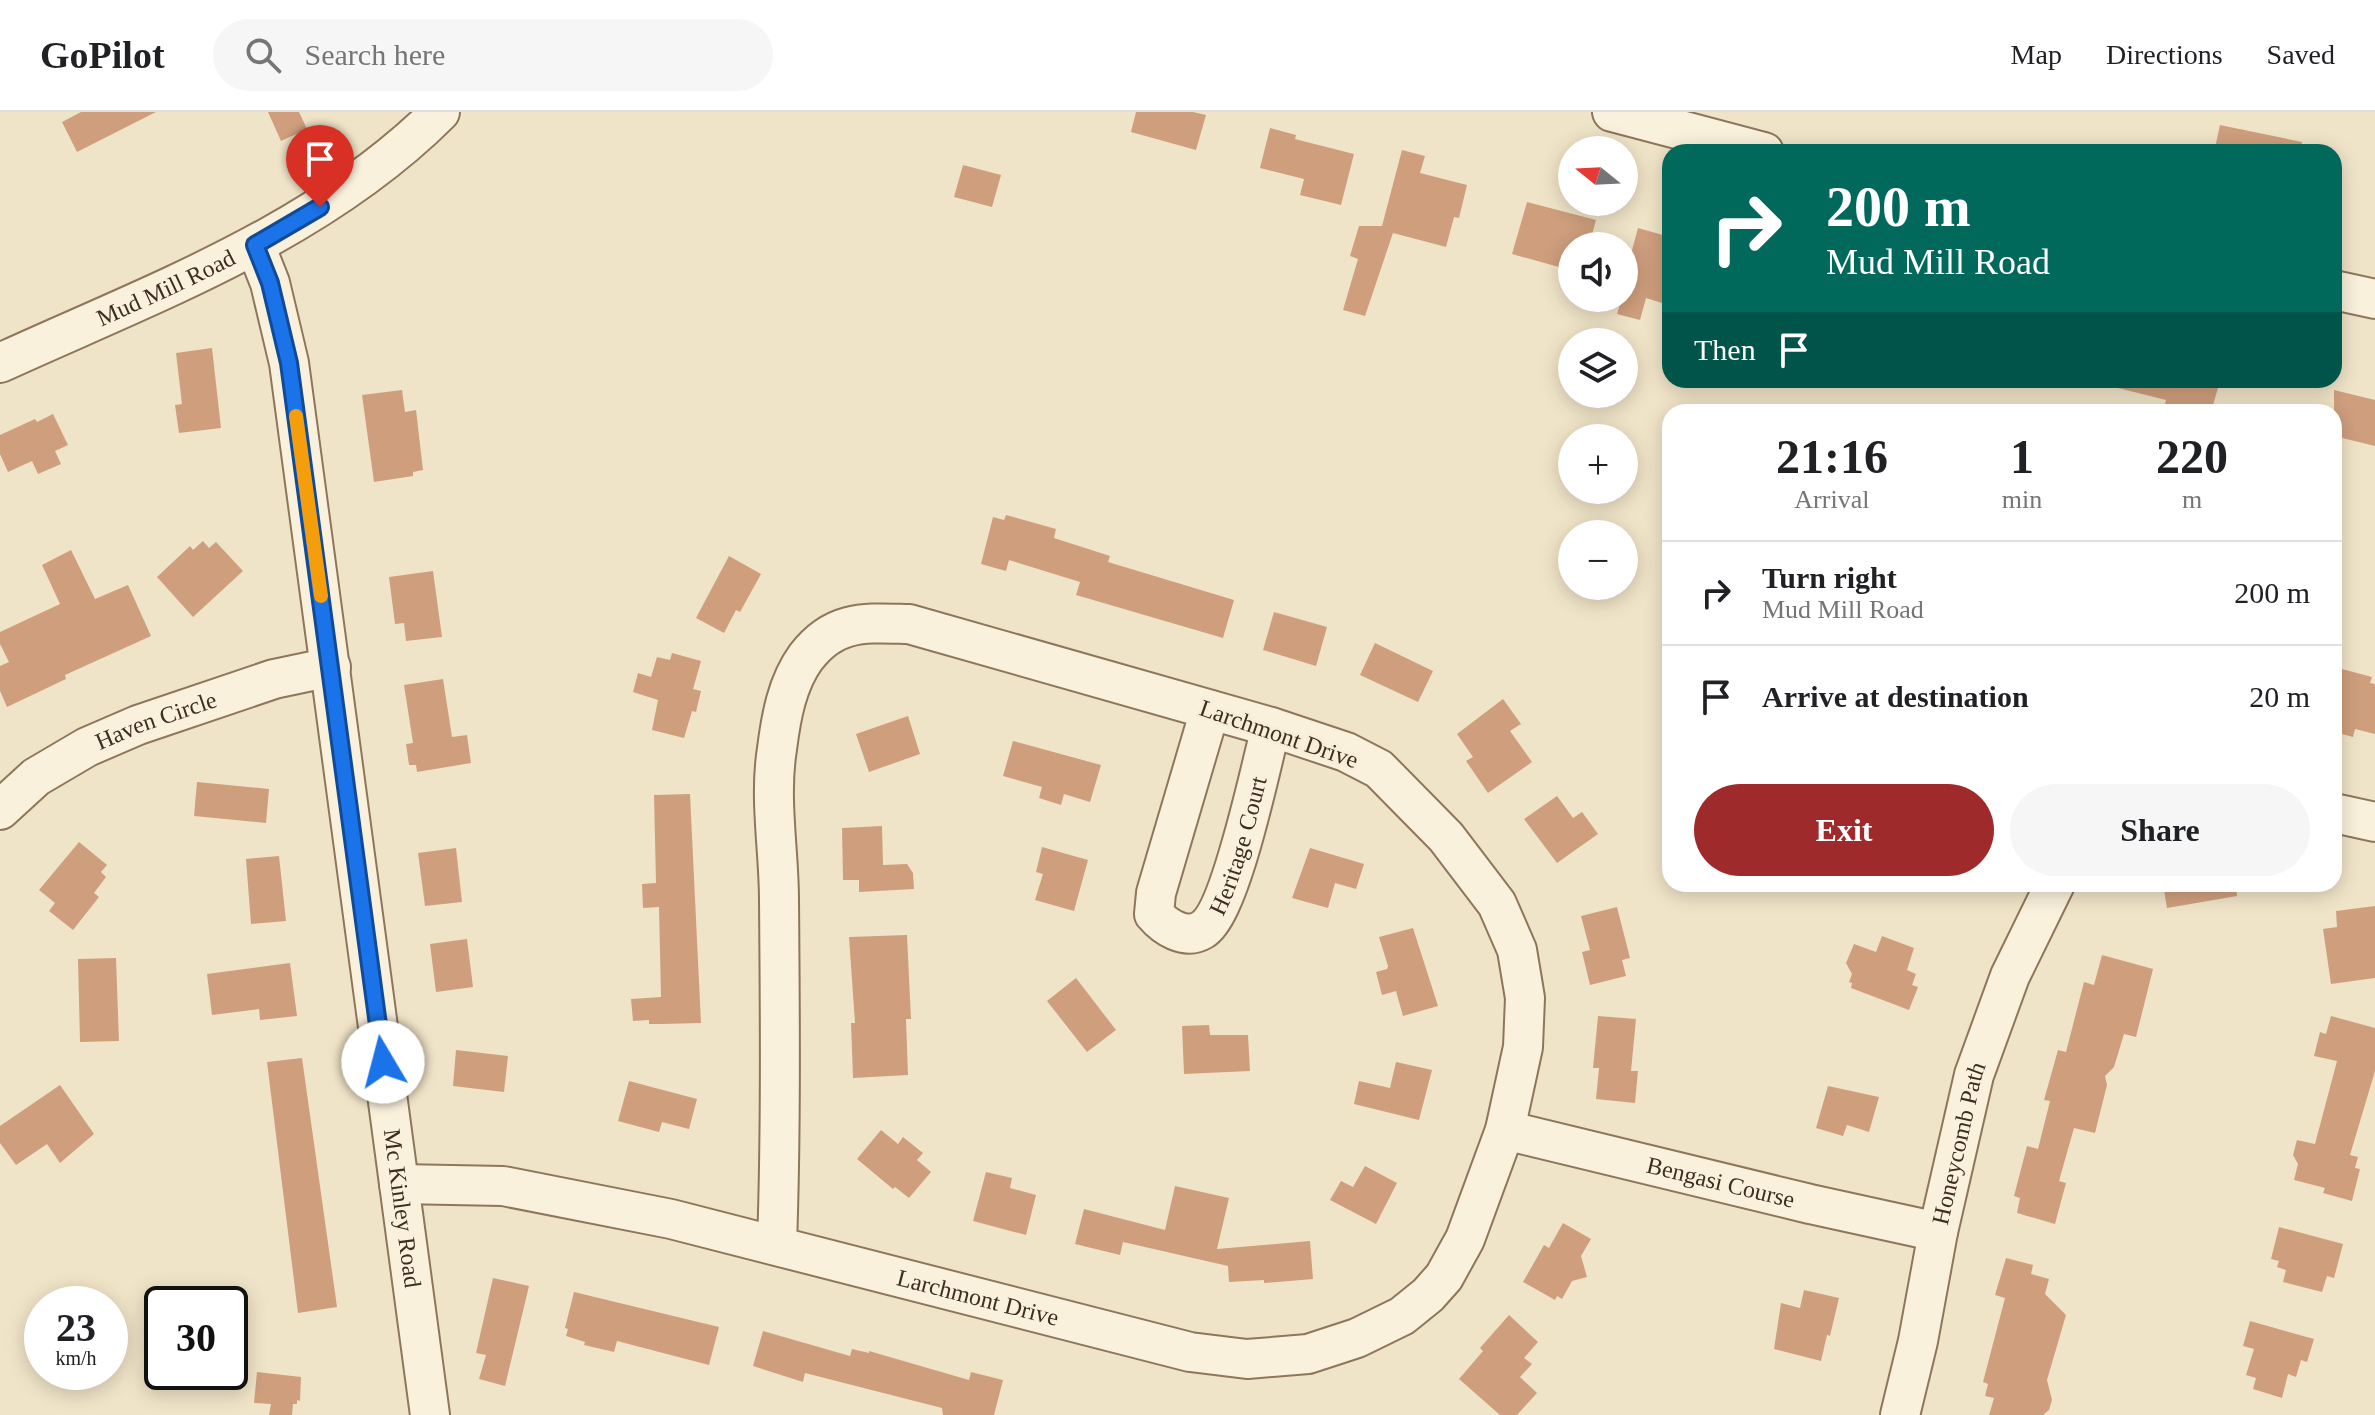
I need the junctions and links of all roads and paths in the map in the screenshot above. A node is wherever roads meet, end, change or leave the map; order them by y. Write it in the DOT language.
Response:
graph roads {
  1 [pos="440,112"];
  2 [pos="1612,112"];
  3 [pos="1734,144"];
  4 [pos="255,245"];
  5 [pos="2342,292"];
  6 [pos="2375,299"];
  7 [pos="0,363"];
  8 [pos="331,667"];
  9 [pos="1210,710"];
  10 [pos="1271,727"];
  11 [pos="0,810"];
  12 [pos="2342,815"];
  13 [pos="2375,822"];
  14 [pos="2051,892"];
  15 [pos="1505,1130"];
  16 [pos="399,1184"];
  17 [pos="1938,1232"];
  18 [pos="777,1245"];
  19 [pos="430,1415"];
  20 [pos="1900,1415"];
  1 -- 4 [label="street, Mud Mill Road"];
  2 -- 3 [label="street"];
  4 -- 7 [label="street, Mud Mill Road"];
  4 -- 8 [label="street, Mc Kinley Road"];
  5 -- 6 [label="street"];
  8 -- 11 [label="street, Haven Circle"];
  8 -- 16 [label="street, Mc Kinley Road"];
  9 -- 10 [label="street, Larchmont Drive"];
  9 -- 10 [label="street, Heritage Court"];
  9 -- 18 [label="street, Larchmont Drive"];
  10 -- 15 [label="street, Larchmont Drive"];
  12 -- 13 [label="street"];
  14 -- 17 [label="street, Honeycomb Path"];
  15 -- 17 [label="street, Bengasi Course"];
  15 -- 18 [label="street, Larchmont Drive"];
  16 -- 18 [label="street, Larchmont Drive"];
  16 -- 19 [label="street, Mc Kinley Road"];
  17 -- 20 [label="street, Honeycomb Path"];
}
